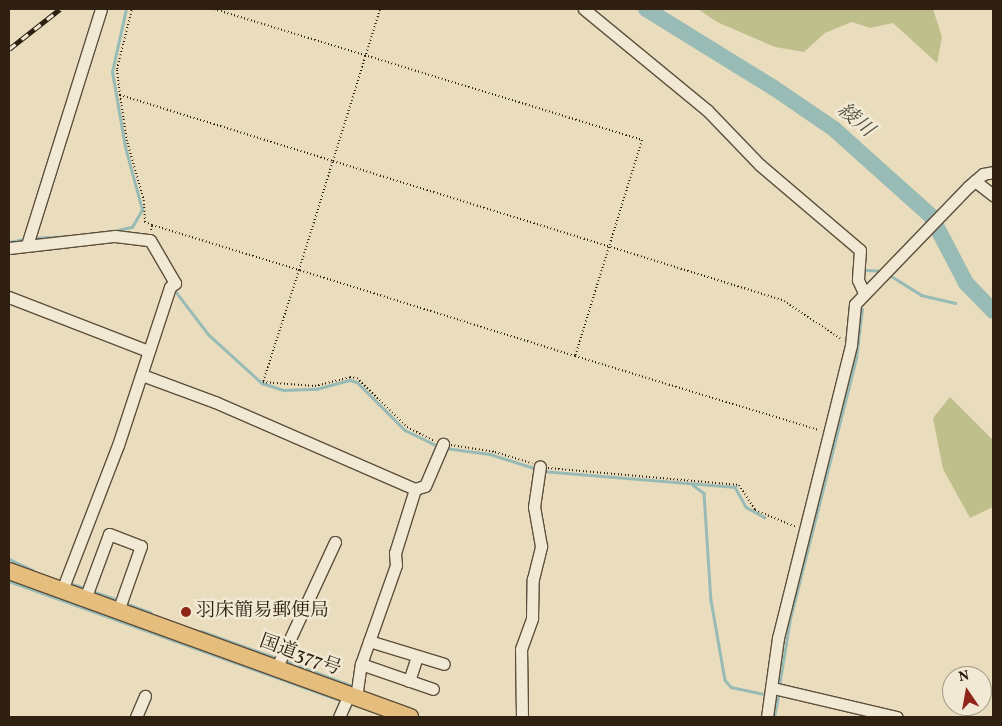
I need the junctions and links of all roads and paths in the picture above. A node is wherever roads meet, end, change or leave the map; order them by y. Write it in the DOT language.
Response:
graph roads {
  1 [pos="101,9"];
  2 [pos="132,9"];
  3 [pos="214,9"];
  4 [pos="380,9"];
  5 [pos="584,9"];
  6 [pos="366,55"];
  7 [pos="120,95"];
  8 [pos="333,161"];
  9 [pos="993,172"];
  10 [pos="972,184"];
  11 [pos="993,194"];
  12 [pos="152,225"];
  13 [pos="27,240"];
  14 [pos="150,240"];
  15 [pos="609,247"];
  16 [pos="9,248"];
  17 [pos="299,270"];
  18 [pos="867,291"];
  19 [pos="9,297"];
  20 [pos="852,345"];
  21 [pos="148,351"];
  22 [pos="575,356"];
  23 [pos="142,375"];
  24 [pos="830,434"];
  25 [pos="443,446"];
  26 [pos="540,469"];
  27 [pos="415,490"];
  28 [pos="806,531"];
  29 [pos="335,542"];
  30 [pos="9,571"];
  31 [pos="62,590"];
  32 [pos="87,592"];
  33 [pos="121,605"];
  34 [pos="369,641"];
  35 [pos="416,656"];
  36 [pos="279,663"];
  37 [pos="361,664"];
  38 [pos="444,664"];
  39 [pos="409,681"];
  40 [pos="433,689"];
  41 [pos="777,689"];
  42 [pos="145,696"];
  43 [pos="353,696"];
  44 [pos="136,717"];
  45 [pos="339,717"];
  46 [pos="410,717"];
  47 [pos="522,717"];
  48 [pos="767,717"];
  49 [pos="897,717"];
  1 -- 13 [label="street"];
  2 -- 7 [label="path"];
  3 -- 6 [label="path"];
  4 -- 6 [label="path"];
  5 -- 18 [label="street"];
  6 -- 8 [label="path"];
  6 -- 15 [label="path"];
  7 -- 8 [label="path"];
  7 -- 12 [label="path"];
  8 -- 15 [label="path"];
  8 -- 17 [label="path"];
  9 -- 10 [label="street"];
  10 -- 11 [label="street"];
  10 -- 18 [label="street"];
  12 -- 14 [label="path"];
  12 -- 17 [label="path"];
  13 -- 14 [label="street"];
  13 -- 16 [label="street"];
  14 -- 21 [label="street"];
  15 -- 20 [label="path"];
  15 -- 22 [label="path"];
  17 -- 22 [label="path"];
  17 -- 25 [label="path"];
  18 -- 20 [label="street"];
  19 -- 21 [label="street"];
  20 -- 24 [label="street"];
  21 -- 23 [label="street"];
  22 -- 24 [label="path"];
  23 -- 27 [label="street"];
  23 -- 31 [label="street"];
  24 -- 28 [label="street"];
  25 -- 26 [label="path"];
  25 -- 27 [label="street"];
  26 -- 28 [label="path"];
  26 -- 47 [label="street"];
  27 -- 34 [label="street"];
  28 -- 41 [label="street"];
  29 -- 36 [label="street"];
  30 -- 31 [label="highway, 国道377号"];
  31 -- 32 [label="highway, 国道377号"];
  32 -- 33 [label="highway, 国道377号"];
  32 -- 33 [label="street"];
  33 -- 36 [label="highway, 国道377号"];
  34 -- 35 [label="street"];
  34 -- 37 [label="street"];
  35 -- 38 [label="street"];
  35 -- 39 [label="street"];
  36 -- 43 [label="highway, 国道377号"];
  37 -- 39 [label="street"];
  37 -- 43 [label="street"];
  39 -- 40 [label="street"];
  41 -- 48 [label="street"];
  41 -- 49 [label="street"];
  42 -- 44 [label="street"];
  43 -- 45 [label="street"];
  43 -- 46 [label="highway, 国道377号"];
}
